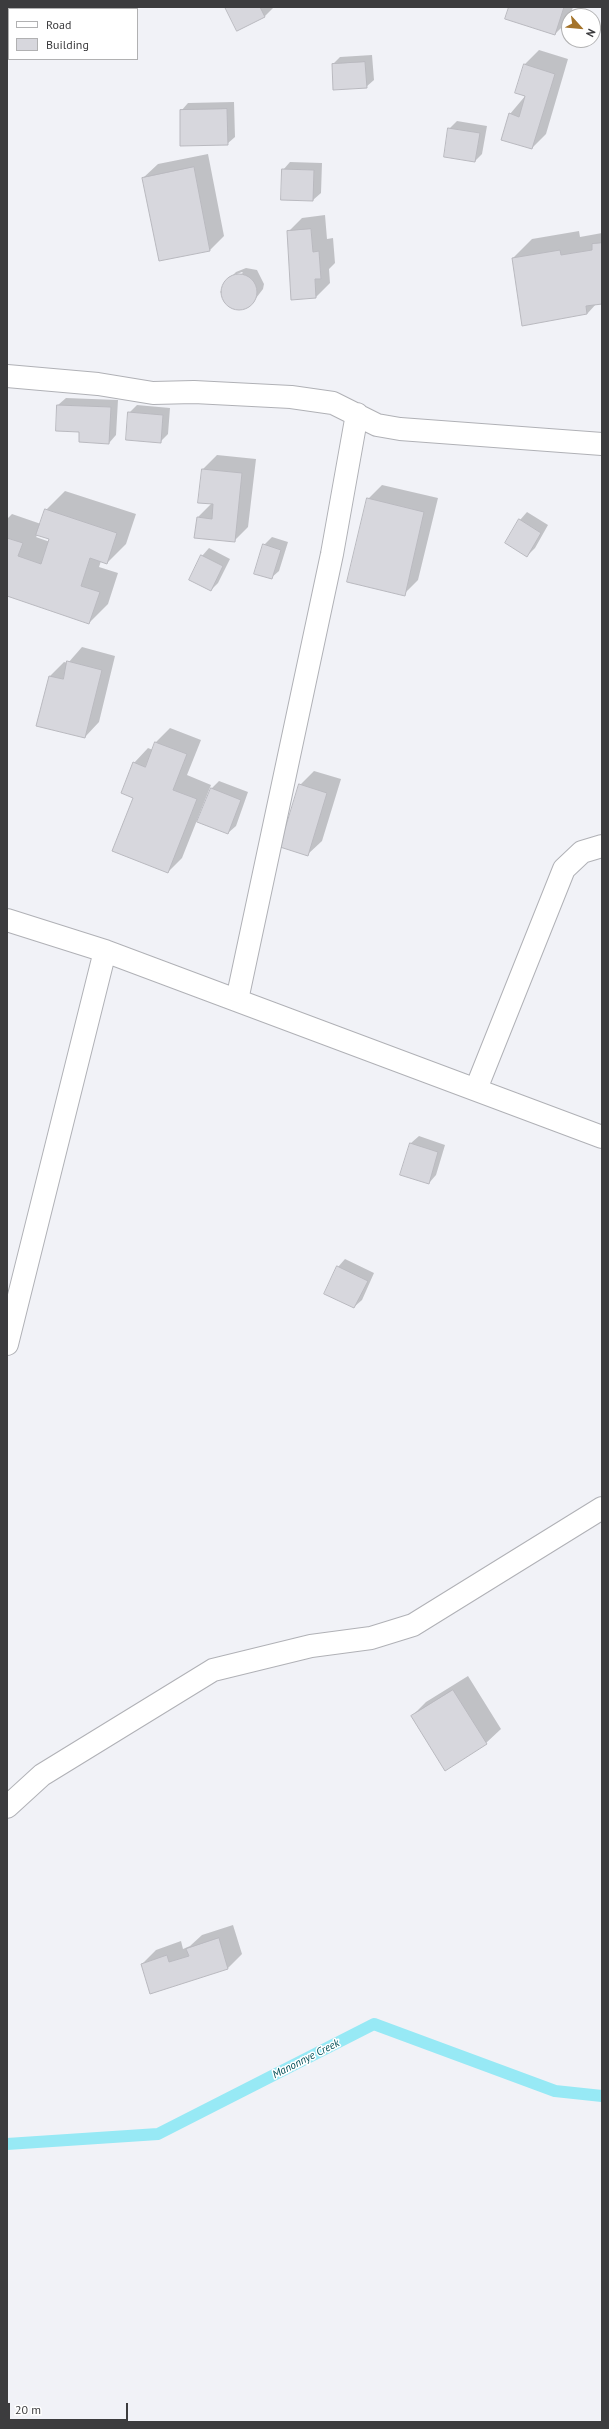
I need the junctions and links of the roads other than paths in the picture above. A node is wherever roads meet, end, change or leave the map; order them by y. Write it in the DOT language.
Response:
graph roads {
  1 [pos="7,376"];
  2 [pos="357,414"];
  3 [pos="602,444"];
  4 [pos="602,846"];
  5 [pos="7,920"];
  6 [pos="105,951"];
  7 [pos="237,1000"];
  8 [pos="476,1089"];
  9 [pos="602,1137"];
  10 [pos="7,1344"];
  11 [pos="602,1508"];
  12 [pos="7,1807"];
  1 -- 2 [label="street"];
  2 -- 3 [label="street"];
  2 -- 7 [label="street"];
  4 -- 8 [label="street"];
  5 -- 6 [label="street"];
  6 -- 7 [label="street"];
  6 -- 10 [label="street"];
  7 -- 8 [label="street"];
  8 -- 9 [label="street"];
  11 -- 12 [label="street"];
}
